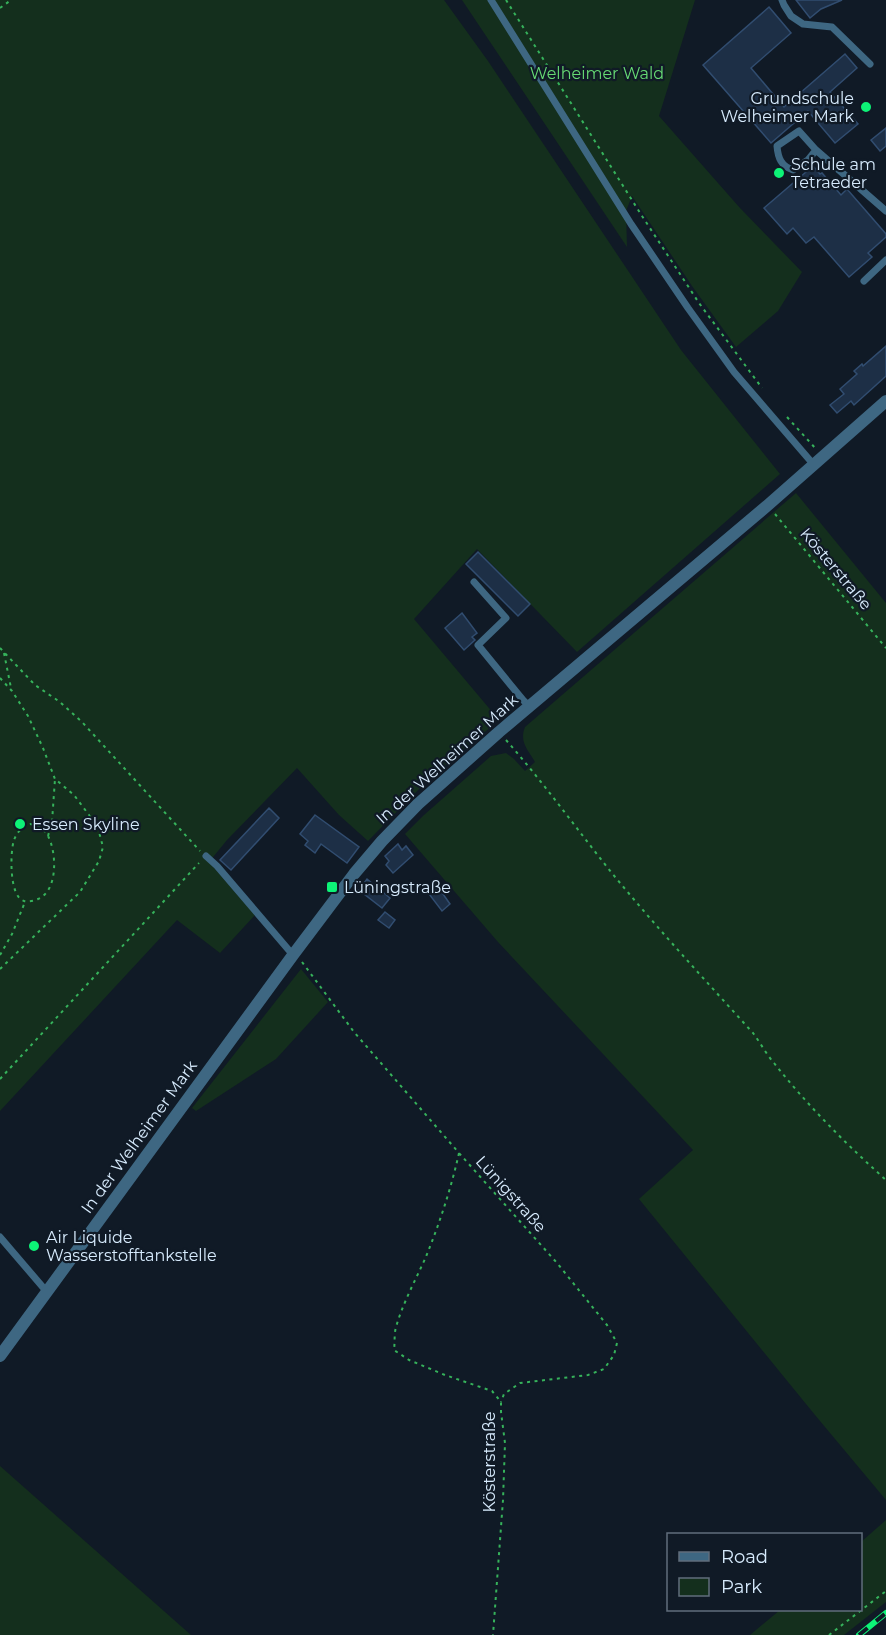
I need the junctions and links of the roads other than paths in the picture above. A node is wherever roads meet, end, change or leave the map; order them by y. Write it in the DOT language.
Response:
graph roads {
  1 [pos="491,0"];
  2 [pos="782,0"];
  3 [pos="870,64"];
  4 [pos="816,150"];
  5 [pos="886,212"];
  6 [pos="886,261"];
  7 [pos="864,281"];
  8 [pos="886,401"];
  9 [pos="818,461"];
  10 [pos="474,582"];
  11 [pos="529,706"];
  12 [pos="206,856"];
  13 [pos="293,955"];
  14 [pos="0,1237"];
  15 [pos="47,1292"];
  16 [pos="0,1356"];
  1 -- 9 [label="lane"];
  2 -- 3 [label="lane"];
  4 -- 4 [label="lane"];
  4 -- 5 [label="lane"];
  6 -- 7 [label="lane"];
  8 -- 9 [label="street, In der Welheimer Mark"];
  9 -- 11 [label="street, In der Welheimer Mark"];
  10 -- 11 [label="lane"];
  11 -- 13 [label="street, In der Welheimer Mark"];
  12 -- 13 [label="lane"];
  13 -- 15 [label="street, In der Welheimer Mark"];
  14 -- 15 [label="lane"];
  15 -- 16 [label="street, In der Welheimer Mark"];
}
